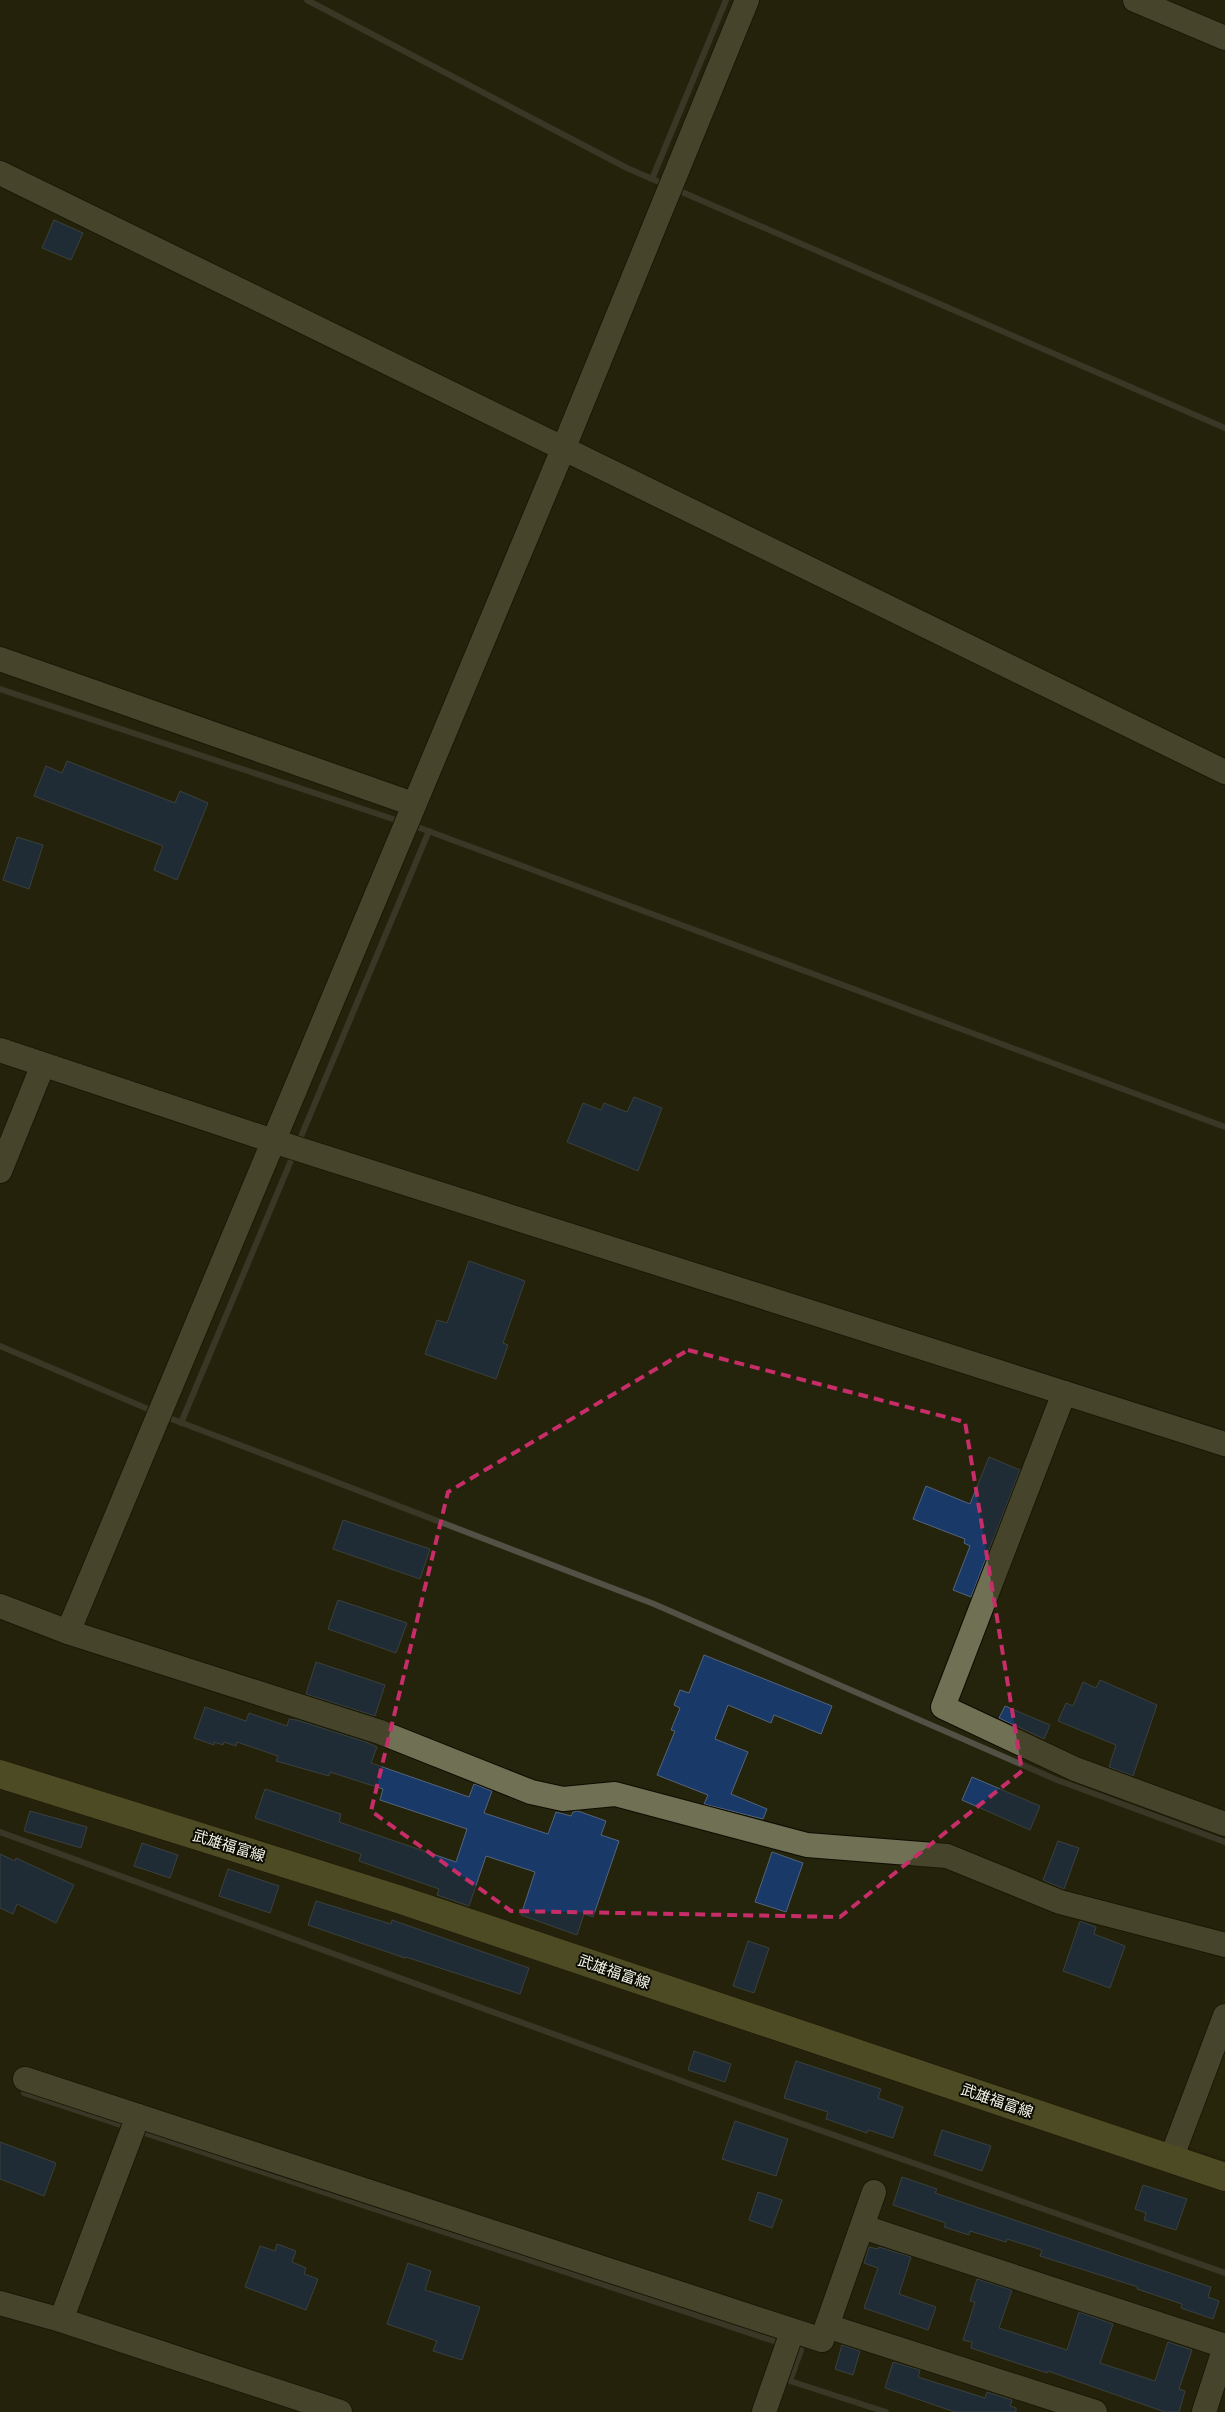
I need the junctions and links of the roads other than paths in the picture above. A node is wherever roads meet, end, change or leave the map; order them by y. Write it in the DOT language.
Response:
graph roads {
  1 [pos="747,0"];
  2 [pos="1135,0"];
  3 [pos="1225,38"];
  4 [pos="0,173"];
  5 [pos="564,447"];
  6 [pos="0,659"];
  7 [pos="1225,772"];
  8 [pos="408,819"];
  9 [pos="0,1050"];
  10 [pos="43,1065"];
  11 [pos="288,1146"];
  12 [pos="0,1171"];
  13 [pos="1064,1393"];
  14 [pos="1225,1444"];
  15 [pos="0,1606"];
  16 [pos="68,1632"];
  17 [pos="0,1774"];
  18 [pos="1225,1824"];
  19 [pos="1225,1945"];
  20 [pos="1225,2016"];
  21 [pos="25,2079"];
  22 [pos="134,2127"];
  23 [pos="1171,2159"];
  24 [pos="1225,2177"];
  25 [pos="874,2192"];
  26 [pos="863,2226"];
  27 [pos="0,2302"];
  28 [pos="61,2320"];
  29 [pos="828,2326"];
  30 [pos="792,2332"];
  31 [pos="1225,2346"];
  32 [pos="340,2412"];
  33 [pos="764,2412"];
  34 [pos="1095,2412"];
  35 [pos="1204,2412"];
  1 -- 5 [label="street"];
  2 -- 3 [label="street"];
  4 -- 5 [label="street"];
  5 -- 7 [label="street"];
  5 -- 8 [label="street"];
  6 -- 8 [label="street"];
  8 -- 11 [label="street"];
  9 -- 10 [label="street"];
  10 -- 11 [label="street"];
  10 -- 12 [label="street"];
  11 -- 13 [label="street"];
  11 -- 16 [label="street"];
  13 -- 14 [label="street"];
  13 -- 18 [label="street"];
  15 -- 16 [label="street"];
  16 -- 19 [label="street"];
  17 -- 23 [label="main road, 武雄福富線"];
  20 -- 23 [label="street"];
  21 -- 22 [label="street"];
  22 -- 28 [label="street"];
  22 -- 30 [label="street"];
  23 -- 24 [label="main road, 武雄福富線"];
  25 -- 26 [label="street"];
  26 -- 29 [label="street"];
  26 -- 31 [label="street"];
  27 -- 28 [label="street"];
  28 -- 32 [label="street"];
  29 -- 30 [label="street"];
  29 -- 34 [label="street"];
  30 -- 33 [label="street"];
  31 -- 35 [label="street"];
}
